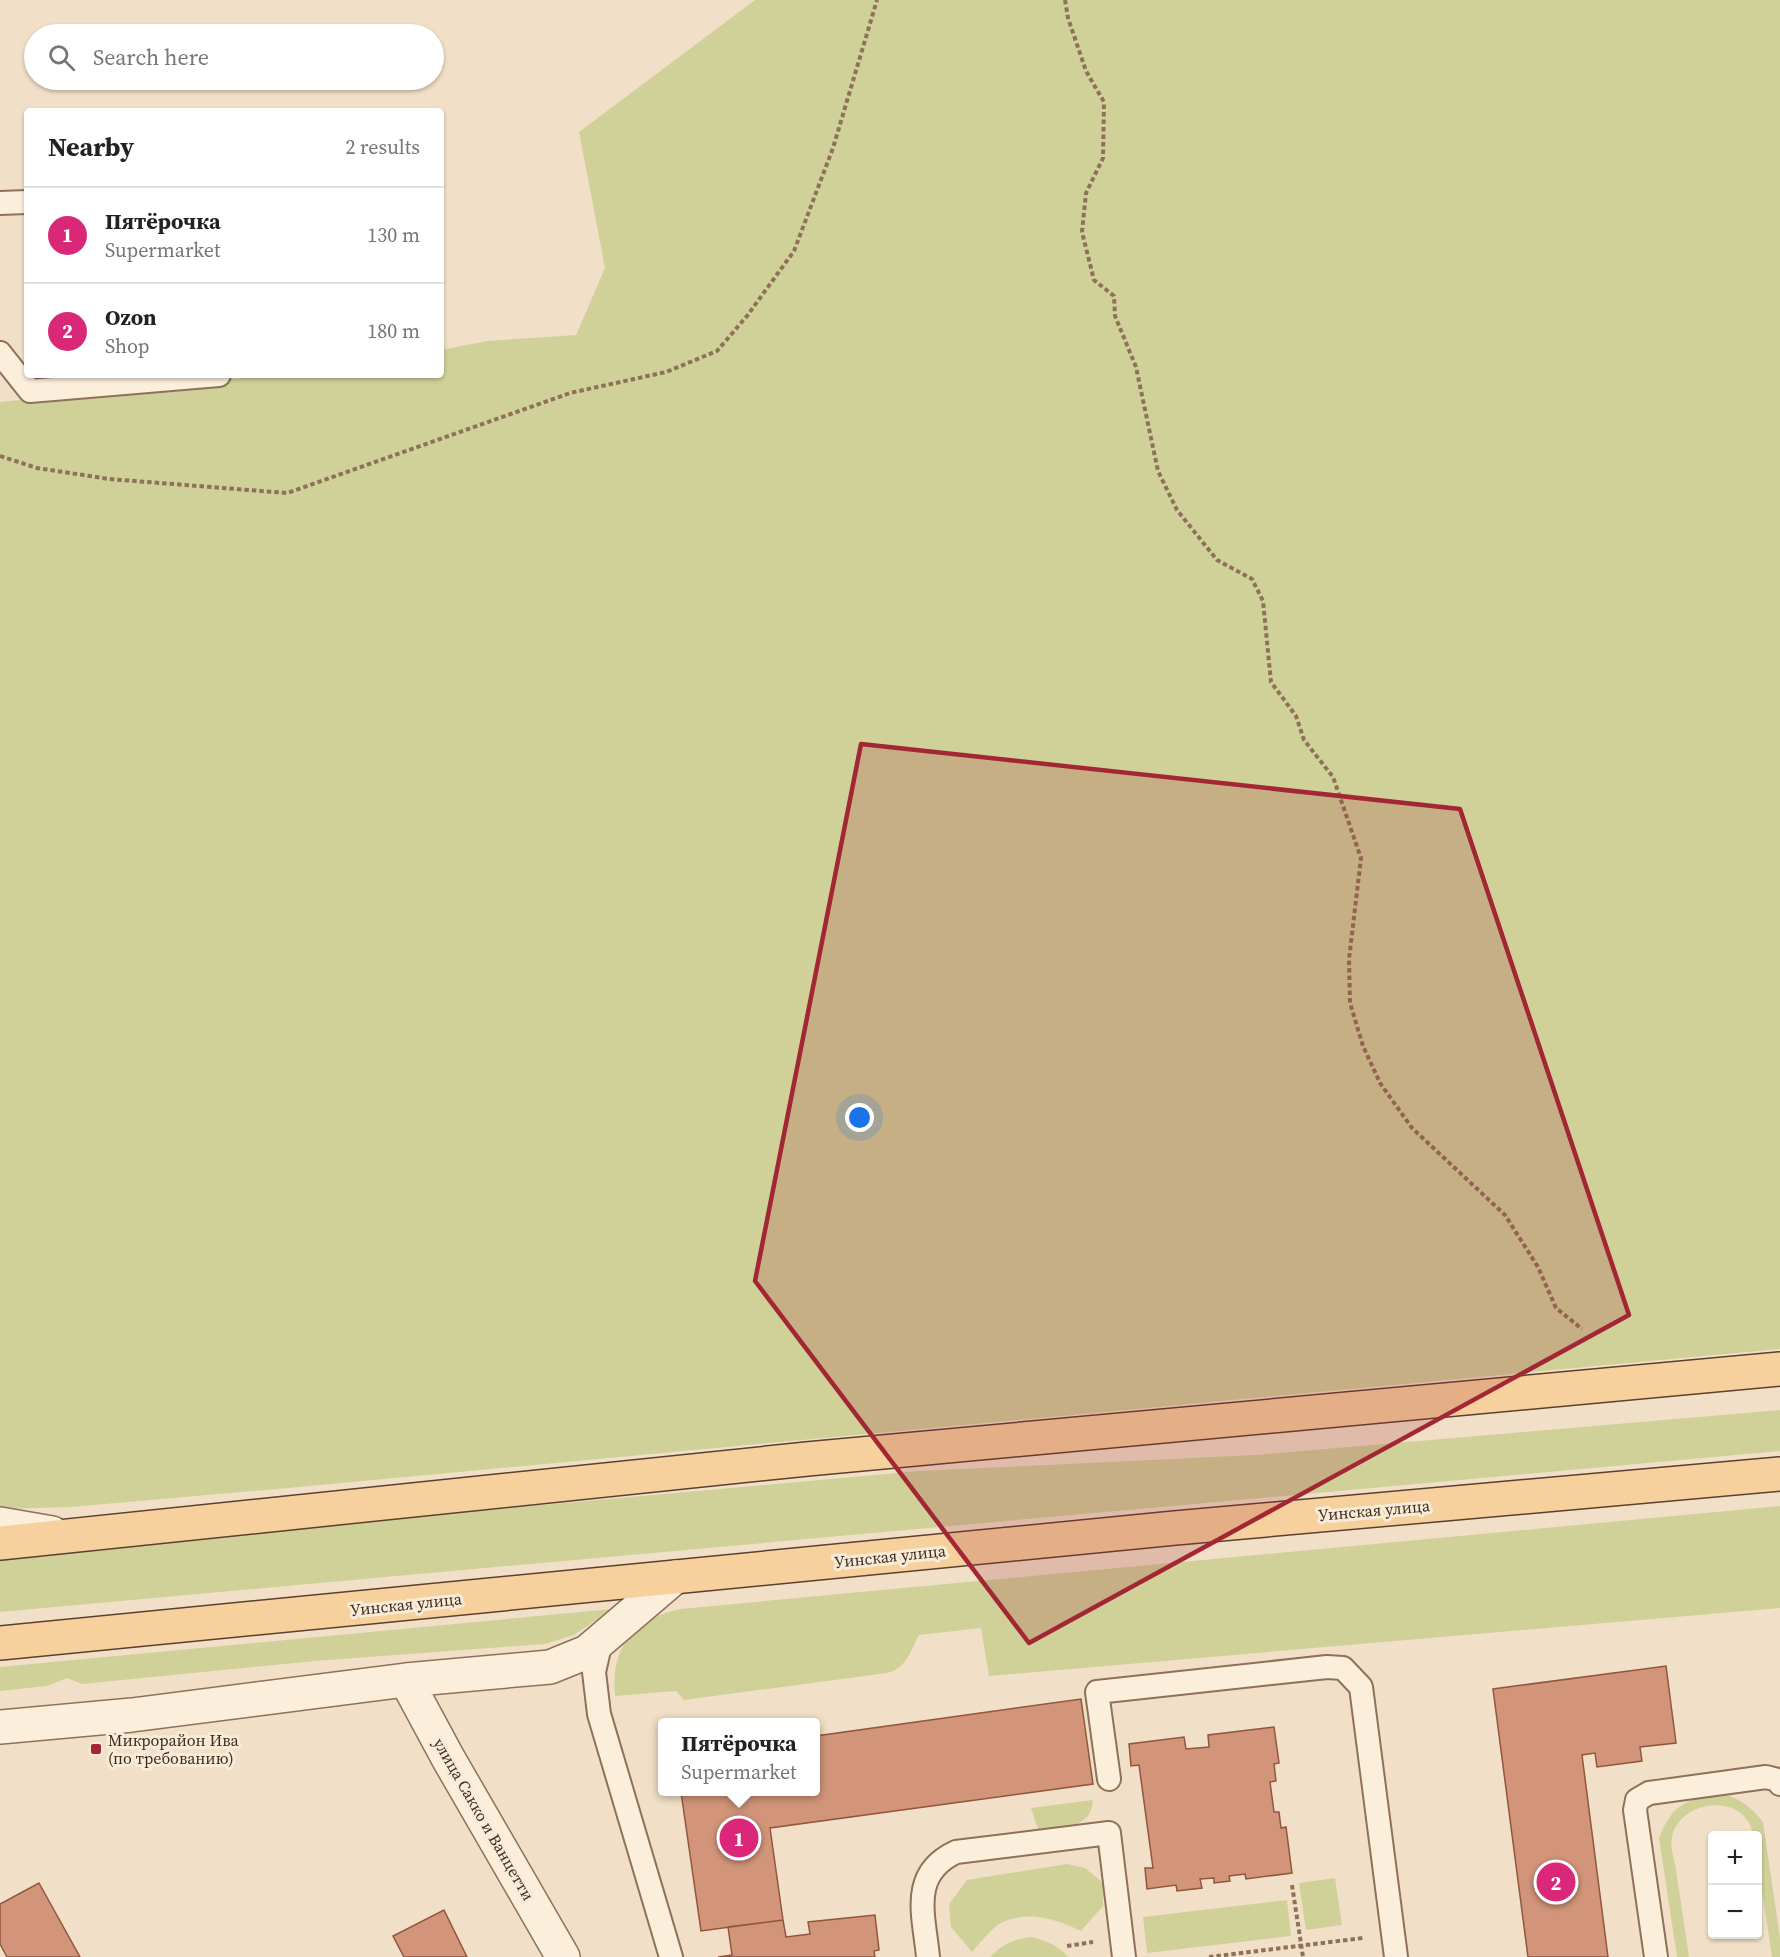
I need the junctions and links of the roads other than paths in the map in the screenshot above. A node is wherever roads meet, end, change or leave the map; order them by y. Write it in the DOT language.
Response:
graph roads {
  1 [pos="24,201"];
  2 [pos="0,203"];
  3 [pos="0,353"];
  4 [pos="184,378"];
  5 [pos="1780,1369"];
  6 [pos="1780,1389"];
  7 [pos="1101,1431"];
  8 [pos="1780,1474"];
  9 [pos="0,1524"];
  10 [pos="68,1536"];
  11 [pos="0,1543"];
  12 [pos="675,1577"];
  13 [pos="601,1641"];
  14 [pos="0,1643"];
  15 [pos="406,1680"];
  16 [pos="0,1727"];
  17 [pos="1109,1779"];
  18 [pos="1780,1784"];
  19 [pos="563,1957"];
  20 [pos="671,1957"];
  21 [pos="928,1957"];
  22 [pos="1124,1957"];
  23 [pos="1396,1957"];
  24 [pos="1656,1957"];
  1 -- 2 [label="lane"];
  3 -- 4 [label="lane"];
  5 -- 7 [label="main road"];
  6 -- 7 [label="main road"];
  7 -- 10 [label="main road"];
  8 -- 12 [label="main road, Уинская улица"];
  9 -- 10 [label="street"];
  10 -- 11 [label="main road"];
  12 -- 13 [label="street"];
  12 -- 14 [label="main road, Уинская улица"];
  13 -- 15 [label="street"];
  13 -- 20 [label="lane"];
  15 -- 16 [label="street"];
  15 -- 19 [label="street, улица Сакко и Ванцетти"];
  17 -- 23 [label="lane"];
  18 -- 24 [label="lane"];
  21 -- 22 [label="lane"];
}
